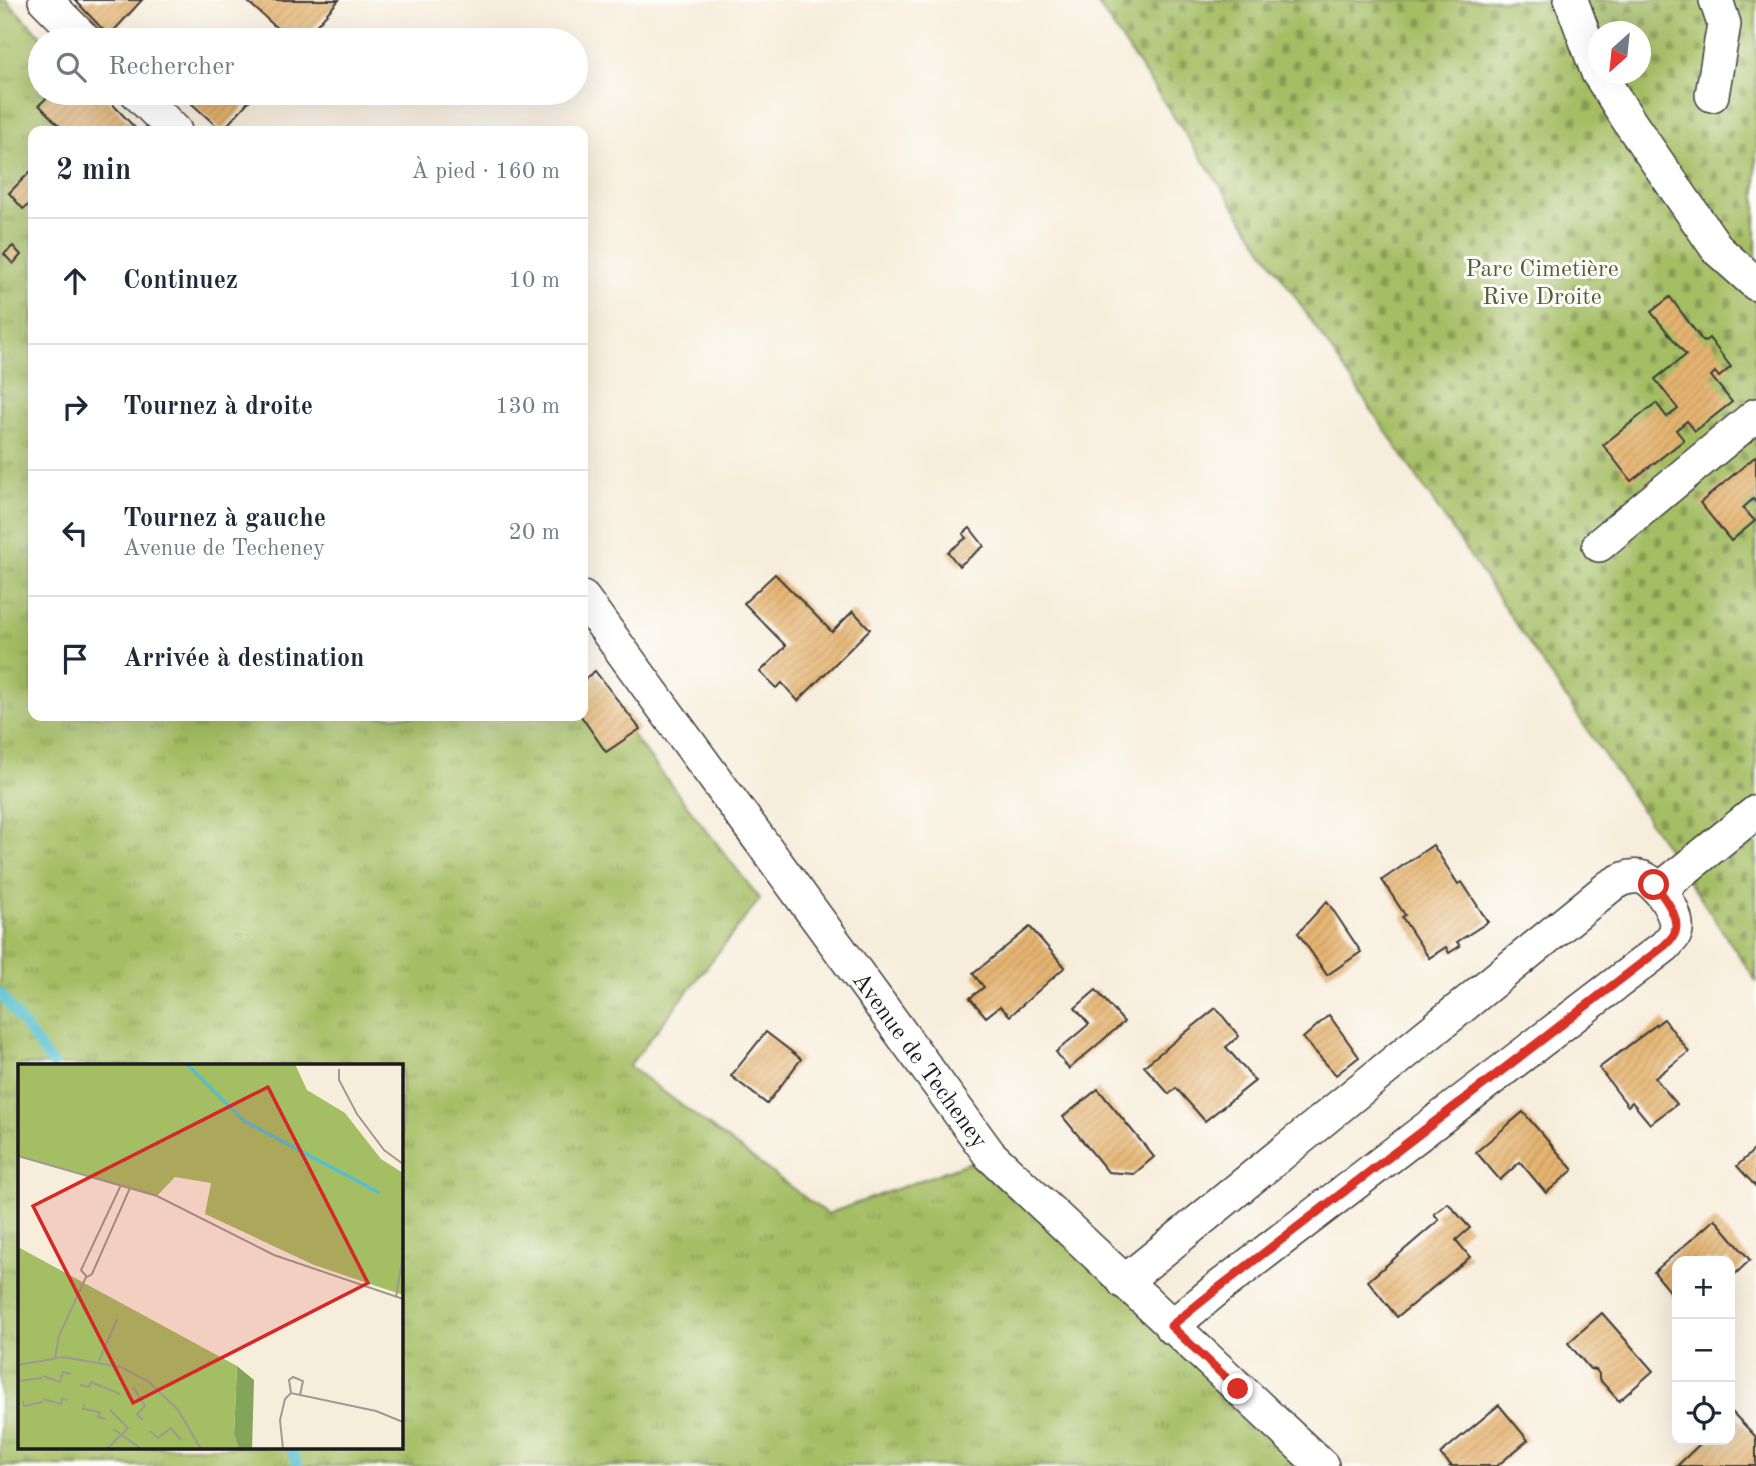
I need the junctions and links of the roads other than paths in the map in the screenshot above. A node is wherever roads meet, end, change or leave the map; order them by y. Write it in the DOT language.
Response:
graph roads {
  1 [pos="45,0"];
  2 [pos="1572,0"];
  3 [pos="1716,0"];
  4 [pos="73,28"];
  5 [pos="1588,43"];
  6 [pos="1606,84"];
  7 [pos="1712,95"];
  8 [pos="149,105"];
  9 [pos="170,126"];
  10 [pos="1756,284"];
  11 [pos="1756,415"];
  12 [pos="1600,545"];
  13 [pos="588,604"];
  14 [pos="1756,812"];
  15 [pos="1659,891"];
  16 [pos="1124,1282"];
  17 [pos="1171,1326"];
  18 [pos="1322,1466"];
  1 -- 4 [label="street"];
  2 -- 5 [label="street"];
  3 -- 7 [label="street"];
  6 -- 10 [label="street"];
  8 -- 9 [label="street"];
  11 -- 12 [label="street"];
  13 -- 16 [label="street, Avenue de Techeney"];
  14 -- 15 [label="street"];
  15 -- 16 [label="street"];
  15 -- 17 [label="street"];
  16 -- 17 [label="street, Avenue de Techeney"];
  17 -- 18 [label="street, Avenue de Techeney"];
}
